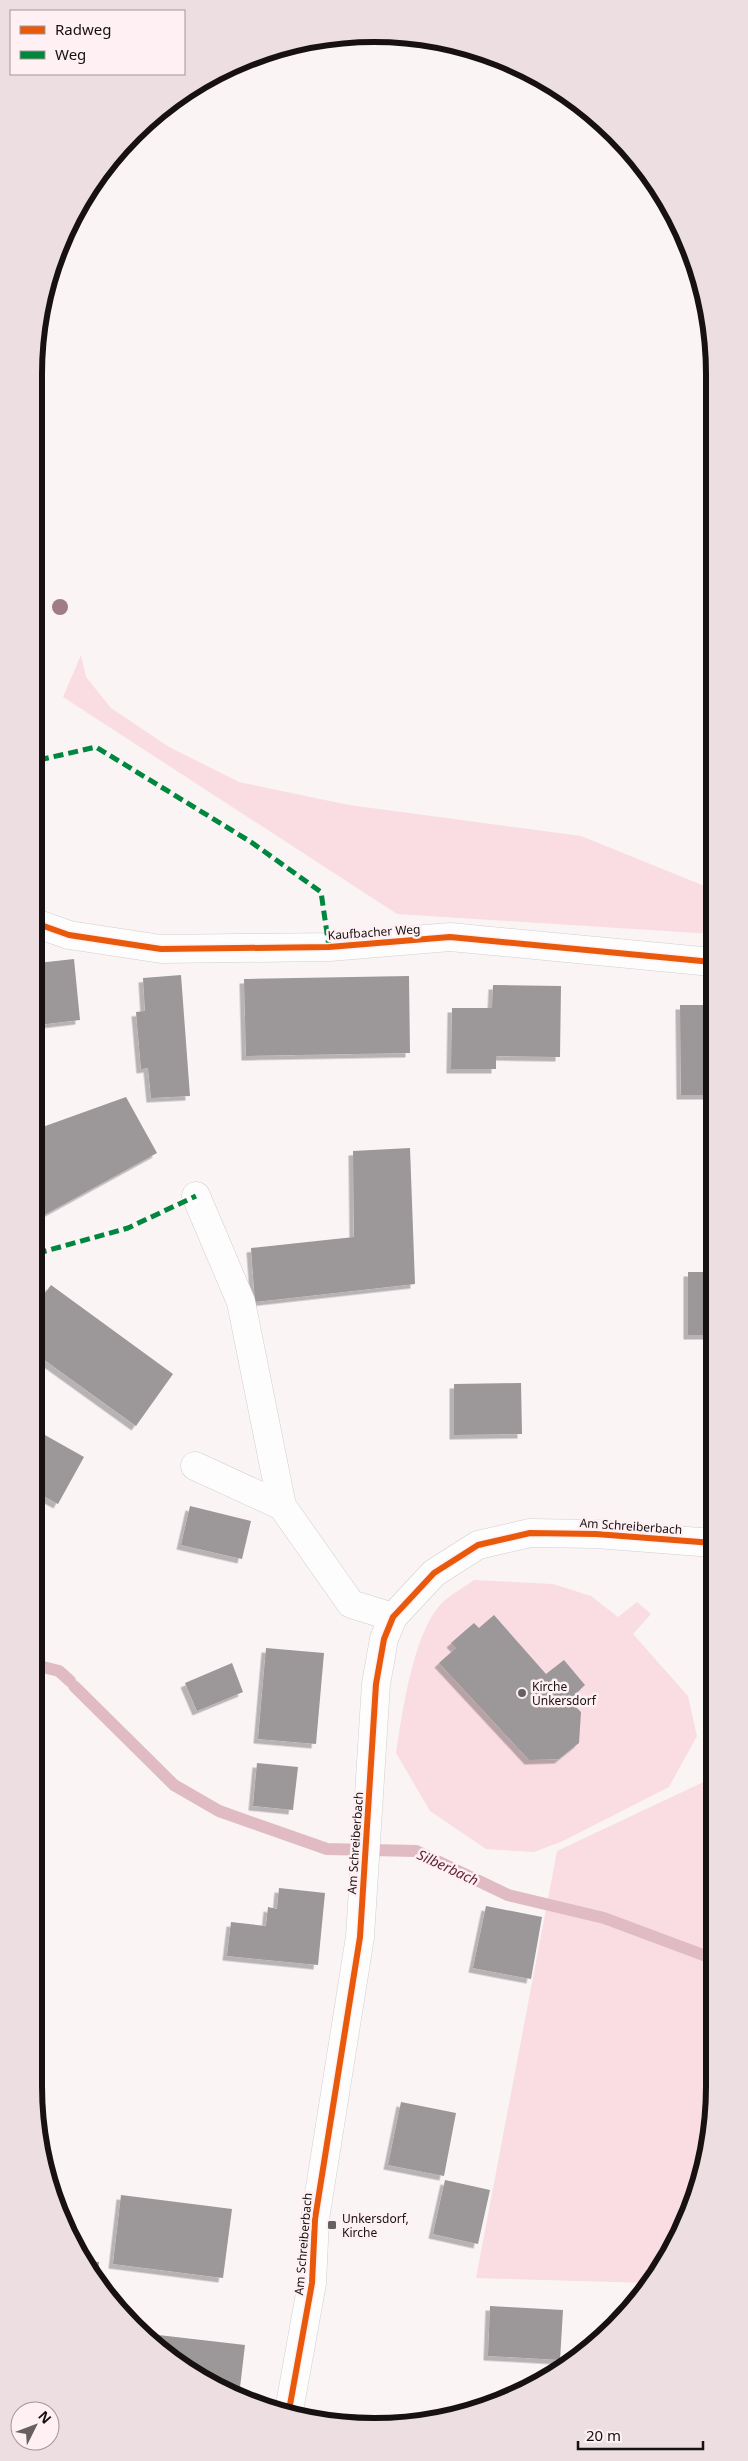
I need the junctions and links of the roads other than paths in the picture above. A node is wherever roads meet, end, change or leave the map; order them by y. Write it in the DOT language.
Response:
graph roads {
  1 [pos="42,925"];
  2 [pos="706,961"];
  3 [pos="196,1196"];
  4 [pos="195,1466"];
  5 [pos="282,1506"];
  6 [pos="706,1542"];
  7 [pos="393,1617"];
  8 [pos="290,2407"];
  1 -- 2 [label="street, Kaufbacher Weg"];
  3 -- 5 [label="street"];
  4 -- 5 [label="street"];
  5 -- 7 [label="street"];
  6 -- 7 [label="street, Am Schreiberbach"];
  7 -- 8 [label="street, Am Schreiberbach"];
}
